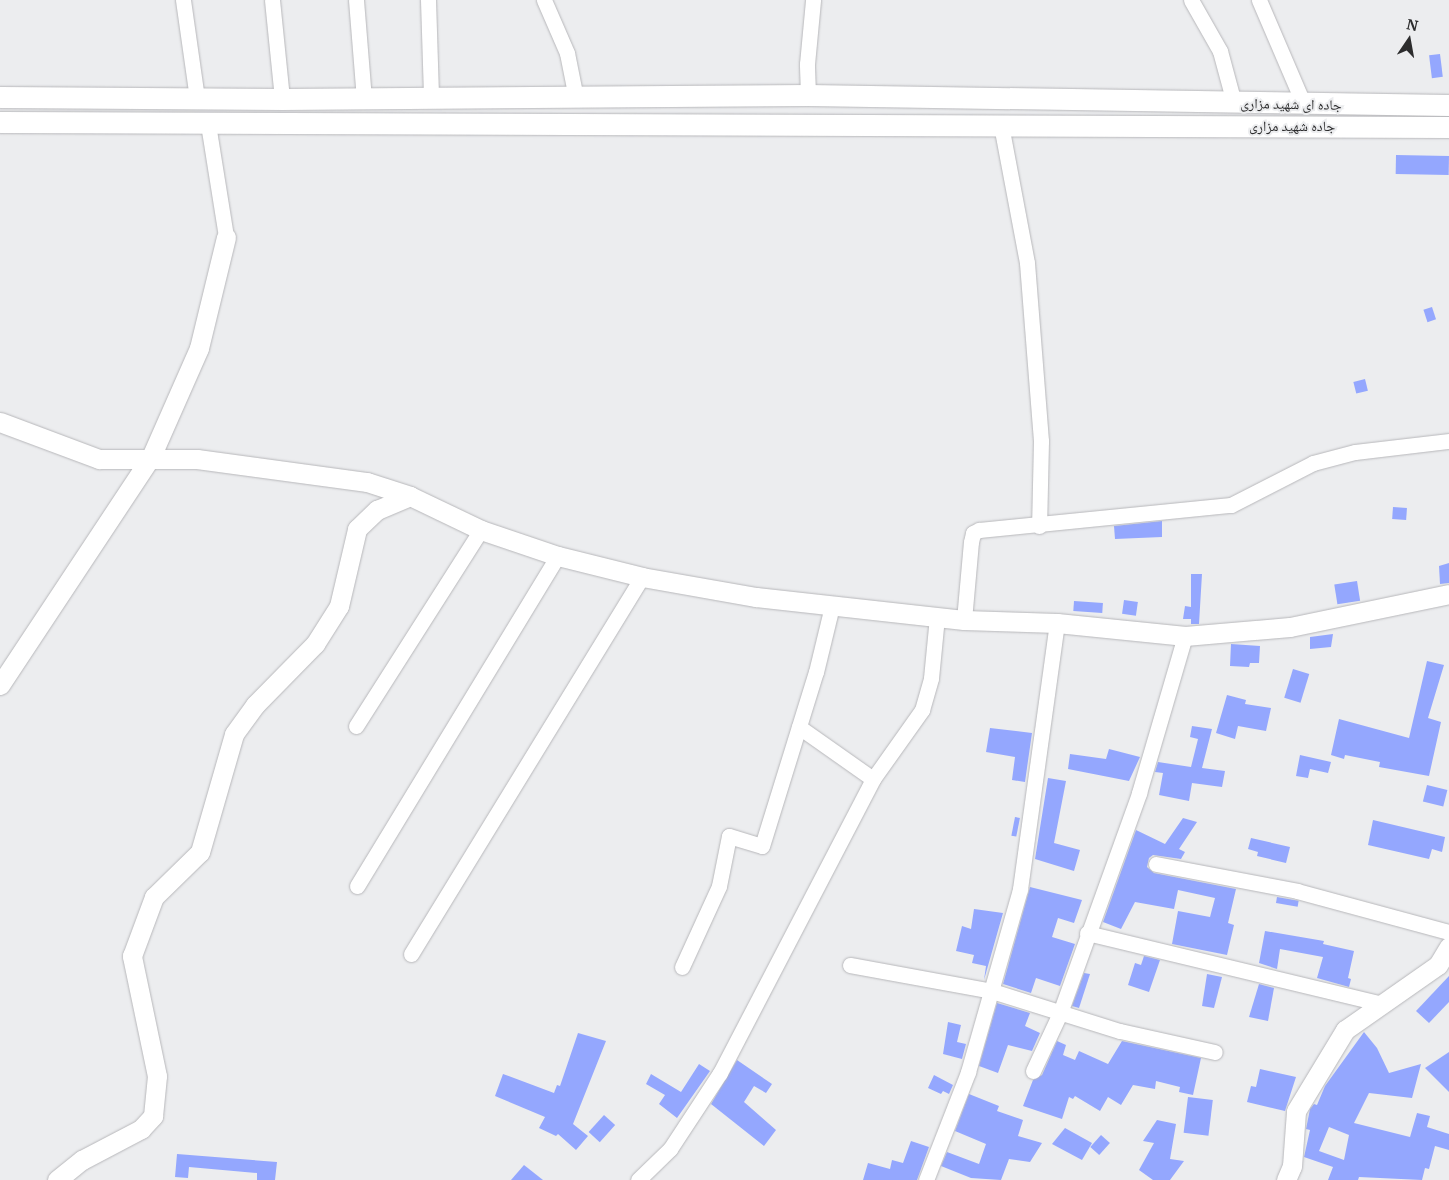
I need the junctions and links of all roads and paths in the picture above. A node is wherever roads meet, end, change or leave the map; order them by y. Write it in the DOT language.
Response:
graph roads {
  1 [pos="183,0"];
  2 [pos="272,0"];
  3 [pos="356,0"];
  4 [pos="428,0"];
  5 [pos="544,0"];
  6 [pos="813,0"];
  7 [pos="1191,0"];
  8 [pos="1259,0"];
  9 [pos="808,96"];
  10 [pos="10,97"];
  11 [pos="197,98"];
  12 [pos="431,98"];
  13 [pos="576,98"];
  14 [pos="282,99"];
  15 [pos="364,99"];
  16 [pos="1133,101"];
  17 [pos="1192,103"];
  18 [pos="1234,103"];
  19 [pos="1304,104"];
  20 [pos="1449,105"];
  21 [pos="10,122"];
  22 [pos="208,124"];
  23 [pos="1136,124"];
  24 [pos="1001,125"];
  25 [pos="1193,125"];
  26 [pos="1449,127"];
  27 [pos="226,237"];
  28 [pos="0,422"];
  29 [pos="1449,441"];
  30 [pos="151,457"];
  31 [pos="410,496"];
  32 [pos="1039,526"];
  33 [pos="481,530"];
  34 [pos="558,556"];
  35 [pos="642,577"];
  36 [pos="1449,594"];
  37 [pos="832,606"];
  38 [pos="937,617"];
  39 [pos="964,620"];
  40 [pos="1057,623"];
  41 [pos="1185,636"];
  42 [pos="0,685"];
  43 [pos="356,726"];
  44 [pos="799,727"];
  45 [pos="873,780"];
  46 [pos="1156,864"];
  47 [pos="357,886"];
  48 [pos="1449,932"];
  49 [pos="1087,933"];
  50 [pos="1449,947"];
  51 [pos="411,954"];
  52 [pos="850,965"];
  53 [pos="682,967"];
  54 [pos="992,991"];
  55 [pos="1382,1004"];
  56 [pos="1060,1013"];
  57 [pos="1215,1052"];
  58 [pos="1033,1071"];
  59 [pos="57,1180"];
  60 [pos="638,1180"];
  61 [pos="926,1180"];
  62 [pos="1286,1180"];
  1 -- 11 [label="street"];
  2 -- 14 [label="street"];
  3 -- 15 [label="street"];
  4 -- 12 [label="street"];
  5 -- 13 [label="street"];
  6 -- 9 [label="street"];
  7 -- 18 [label="street"];
  8 -- 19 [label="street"];
  9 -- 13 [label="main road, جاده ای شهید مزاری"];
  9 -- 16 [label="main road, جاده ای شهید مزاری"];
  10 -- 11 [label="main road, جاده ای شهید مزاری"];
  10 -- 21 [label="main road"];
  11 -- 14 [label="main road, جاده ای شهید مزاری"];
  12 -- 13 [label="main road, جاده ای شهید مزاری"];
  12 -- 15 [label="main road, جاده ای شهید مزاری"];
  14 -- 15 [label="main road, جاده ای شهید مزاری"];
  16 -- 17 [label="main road, جاده ای شهید مزاری"];
  16 -- 23 [label="main road"];
  17 -- 18 [label="main road, جاده ای شهید مزاری"];
  17 -- 25 [label="main road"];
  18 -- 19 [label="main road, جاده ای شهید مزاری"];
  19 -- 20 [label="main road, جاده ای شهید مزاری"];
  21 -- 22 [label="main road, جاده شهید مزاری"];
  22 -- 24 [label="main road, جاده شهید مزاری"];
  22 -- 27 [label="street"];
  23 -- 24 [label="main road, جاده شهید مزاری"];
  23 -- 25 [label="main road, جاده شهید مزاری"];
  24 -- 32 [label="street"];
  25 -- 26 [label="main road, جاده شهید مزاری"];
  27 -- 30 [label="street"];
  28 -- 30 [label="street"];
  29 -- 32 [label="street"];
  30 -- 31 [label="street"];
  30 -- 42 [label="street"];
  31 -- 33 [label="street"];
  31 -- 59 [label="street"];
  32 -- 39 [label="street"];
  33 -- 34 [label="street"];
  33 -- 43 [label="street"];
  34 -- 35 [label="street"];
  34 -- 47 [label="street"];
  35 -- 37 [label="street"];
  35 -- 51 [label="street"];
  36 -- 41 [label="street"];
  37 -- 38 [label="street"];
  37 -- 44 [label="street"];
  38 -- 39 [label="street"];
  38 -- 45 [label="street"];
  39 -- 40 [label="street"];
  40 -- 41 [label="street"];
  40 -- 54 [label="street"];
  41 -- 49 [label="street"];
  44 -- 45 [label="street"];
  44 -- 53 [label="street"];
  45 -- 60 [label="street"];
  46 -- 48 [label="street"];
  49 -- 55 [label="street"];
  49 -- 56 [label="street"];
  50 -- 55 [label="street"];
  52 -- 54 [label="street"];
  54 -- 56 [label="street"];
  54 -- 61 [label="street"];
  55 -- 62 [label="street"];
  56 -- 57 [label="street"];
  56 -- 58 [label="street"];
}
